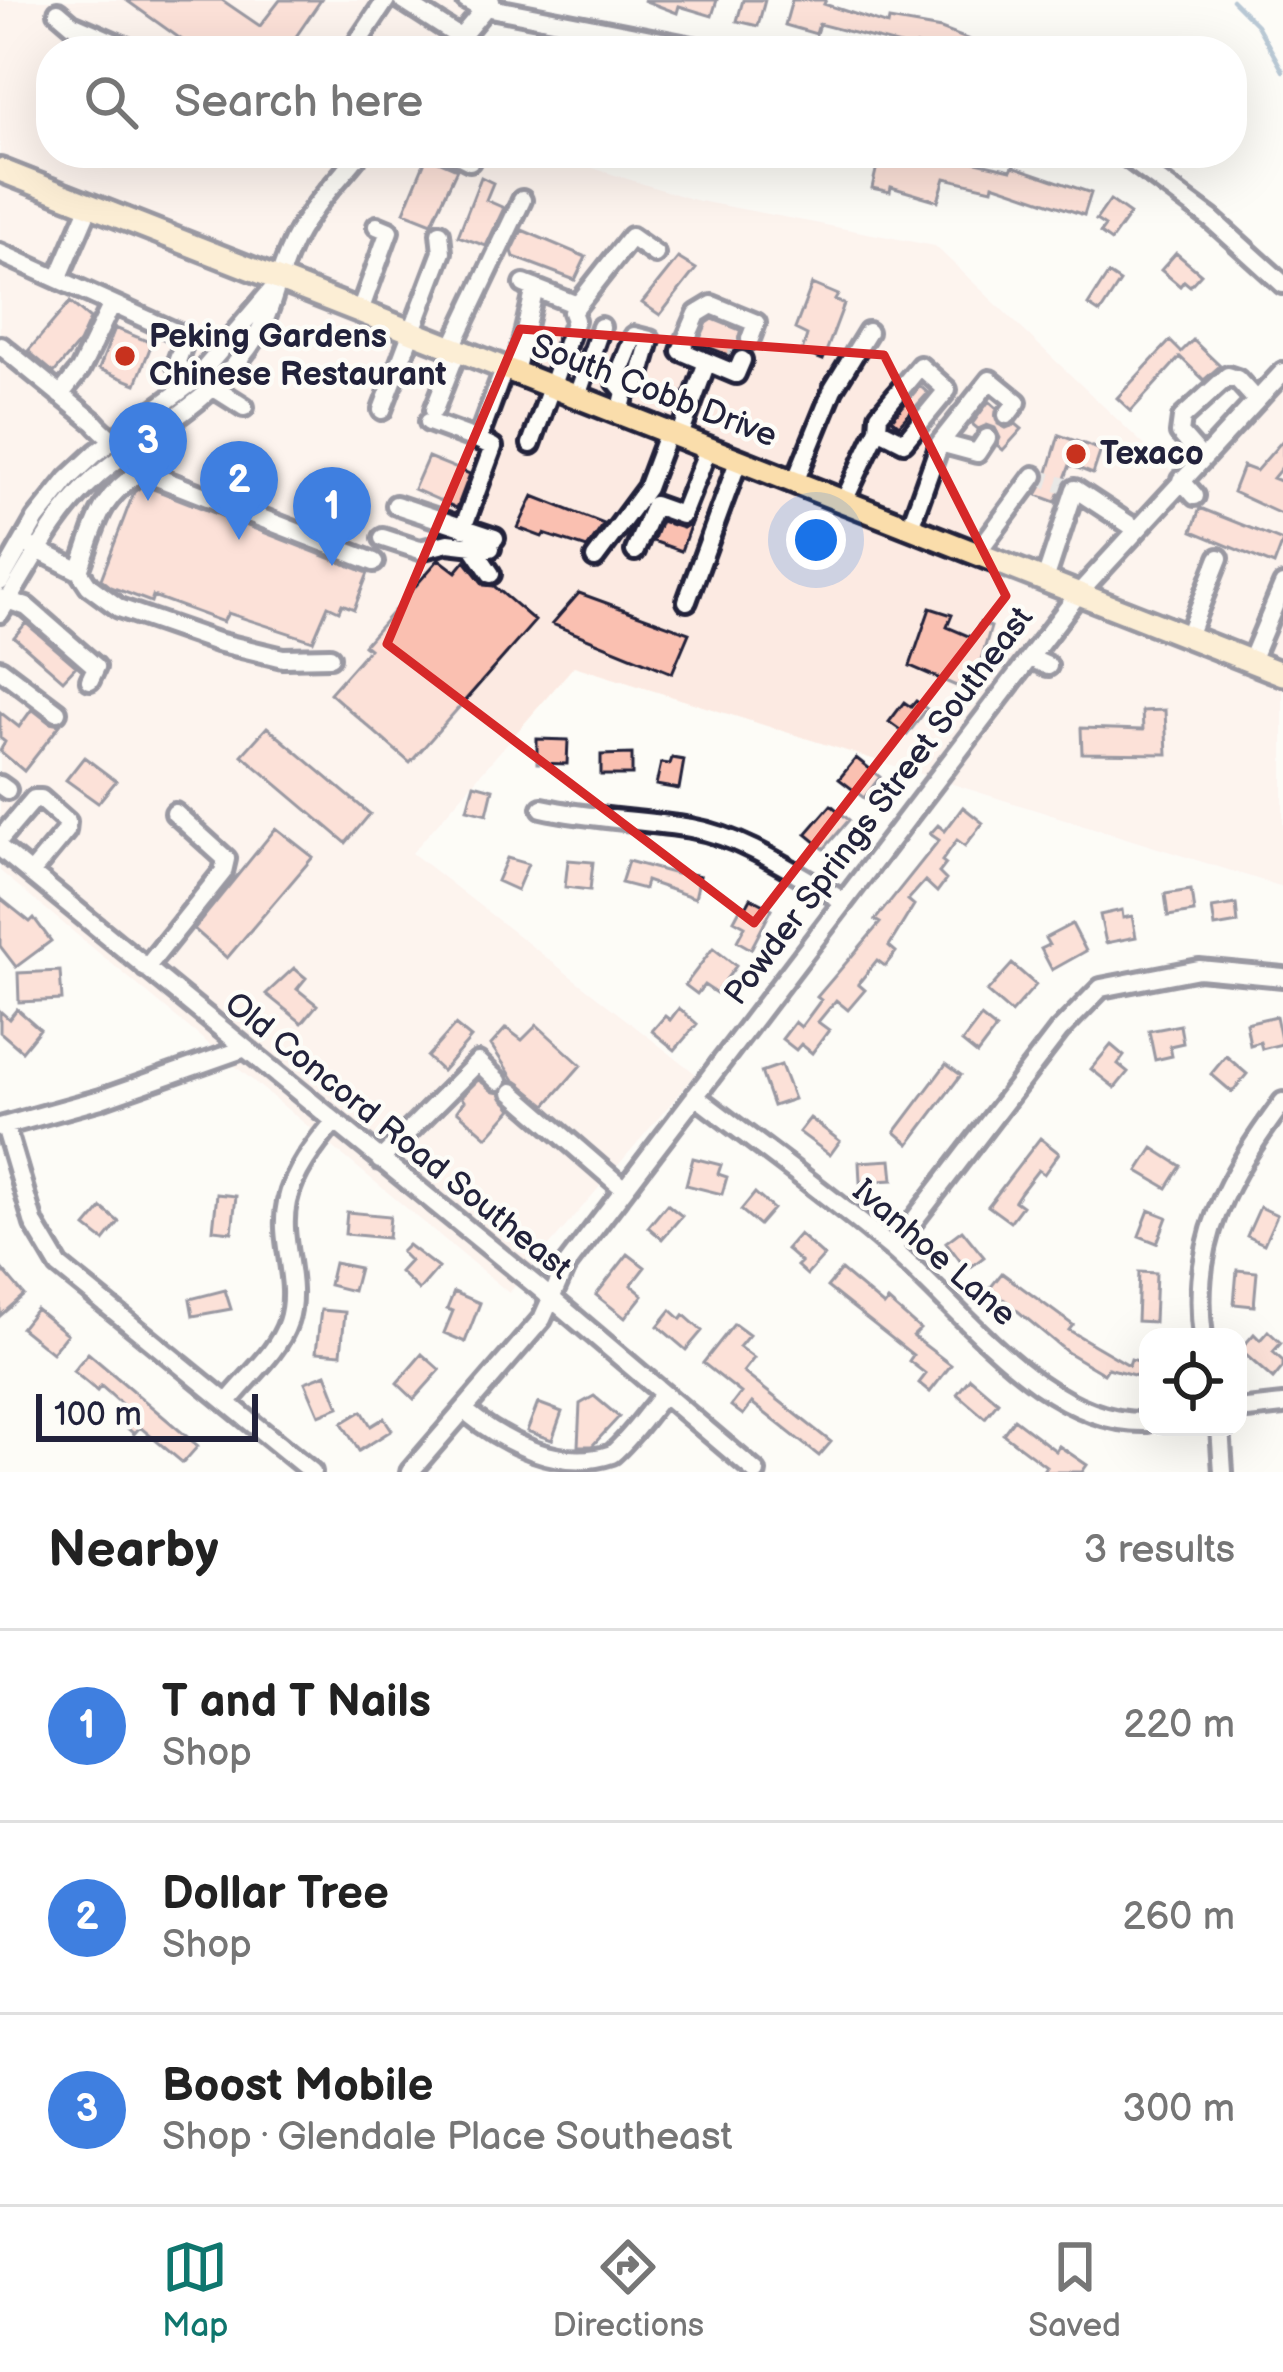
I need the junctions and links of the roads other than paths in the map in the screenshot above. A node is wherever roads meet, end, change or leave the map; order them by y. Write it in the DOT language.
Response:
graph roads {
  1 [pos="386,0"];
  2 [pos="401,0"];
  3 [pos="466,0"];
  4 [pos="490,3"];
  5 [pos="58,12"];
  6 [pos="100,36"];
  7 [pos="362,36"];
  8 [pos="445,36"];
  9 [pos="462,36"];
  10 [pos="643,36"];
  11 [pos="350,168"];
  12 [pos="1142,168"];
  13 [pos="0,170"];
  14 [pos="522,200"];
  15 [pos="90,206"];
  16 [pos="377,226"];
  17 [pos="440,233"];
  18 [pos="0,253"];
  19 [pos="655,254"];
  20 [pos="58,279"];
  21 [pos="279,280"];
  22 [pos="1283,284"];
  23 [pos="111,306"];
  24 [pos="360,311"];
  25 [pos="576,313"];
  26 [pos="602,327"];
  27 [pos="412,331"];
  28 [pos="748,332"];
  29 [pos="868,332"];
  30 [pos="642,338"];
  31 [pos="1,346"];
  32 [pos="455,348"];
  33 [pos="707,362"];
  34 [pos="735,363"];
  35 [pos="510,370"];
  36 [pos="1283,372"];
  37 [pos="194,381"];
  38 [pos="552,386"];
  39 [pos="214,388"];
  40 [pos="60,395"];
  41 [pos="577,396"];
  42 [pos="1256,400"];
  43 [pos="623,402"];
  44 [pos="244,407"];
  45 [pos="382,410"];
  46 [pos="1007,416"];
  47 [pos="878,429"];
  48 [pos="674,434"];
  49 [pos="987,438"];
  50 [pos="478,440"];
  51 [pos="940,443"];
  52 [pos="531,444"];
  53 [pos="121,447"];
  54 [pos="709,448"];
  55 [pos="1202,458"];
  56 [pos="739,459"];
  57 [pos="141,471"];
  58 [pos="1034,476"];
  59 [pos="1181,480"];
  60 [pos="795,482"];
  61 [pos="1195,496"];
  62 [pos="844,501"];
  63 [pos="396,505"];
  64 [pos="910,527"];
  65 [pos="464,528"];
  66 [pos="1136,529"];
  67 [pos="383,538"];
  68 [pos="486,544"];
  69 [pos="30,546"];
  70 [pos="635,551"];
  71 [pos="977,553"];
  72 [pos="595,558"];
  73 [pos="1219,558"];
  74 [pos="374,562"];
  75 [pos="80,572"];
  76 [pos="491,574"];
  77 [pos="1045,580"];
  78 [pos="0,582"];
  79 [pos="1283,585"];
  80 [pos="1079,593"];
  81 [pos="687,601"];
  82 [pos="2,604"];
  83 [pos="1189,636"];
  84 [pos="330,657"];
  85 [pos="1030,658"];
  86 [pos="1251,661"];
  87 [pos="1048,666"];
  88 [pos="0,669"];
  89 [pos="1283,674"];
  90 [pos="90,680"];
  91 [pos="57,712"];
  92 [pos="542,808"];
  93 [pos="175,813"];
  94 [pos="0,844"];
  95 [pos="31,873"];
  96 [pos="841,905"];
  97 [pos="146,968"];
  98 [pos="1283,976"];
  99 [pos="243,1049"];
  100 [pos="695,1096"];
  101 [pos="1283,1102"];
  102 [pos="334,1122"];
  103 [pos="3,1126"];
  104 [pos="380,1160"];
  105 [pos="624,1189"];
  106 [pos="892,1249"];
  107 [pos="550,1298"];
  108 [pos="1202,1328"];
  109 [pos="662,1396"];
  110 [pos="226,1403"];
  111 [pos="1283,1405"];
  112 [pos="1247,1409"];
  113 [pos="464,1410"];
  114 [pos="1139,1422"];
  115 [pos="1221,1436"];
  116 [pos="312,1472"];
  117 [pos="410,1472"];
  118 [pos="756,1472"];
  119 [pos="1223,1472"];
  1 -- 7 [label="street"];
  2 -- 8 [label="street"];
  3 -- 4 [label="street"];
  4 -- 9 [label="street"];
  4 -- 10 [label="street"];
  5 -- 6 [label="street"];
  11 -- 21 [label="street"];
  12 -- 22 [label="street"];
  13 -- 15 [label="main road, South Cobb Drive"];
  14 -- 32 [label="street"];
  15 -- 20 [label="street"];
  15 -- 21 [label="main road, South Cobb Drive"];
  16 -- 24 [label="street"];
  17 -- 27 [label="street"];
  18 -- 20 [label="street"];
  19 -- 25 [label="street"];
  20 -- 23 [label="street"];
  21 -- 24 [label="main road, South Cobb Drive"];
  21 -- 37 [label="street"];
  21 -- 39 [label="street"];
  23 -- 37 [label="street"];
  23 -- 40 [label="street"];
  24 -- 27 [label="main road, South Cobb Drive"];
  25 -- 35 [label="street"];
  25 -- 38 [label="street"];
  26 -- 41 [label="street"];
  27 -- 32 [label="main road, South Cobb Drive"];
  27 -- 45 [label="street"];
  28 -- 33 [label="street"];
  29 -- 60 [label="street"];
  30 -- 43 [label="street"];
  31 -- 40 [label="street"];
  32 -- 35 [label="main road, South Cobb Drive"];
  32 -- 50 [label="street"];
  33 -- 34 [label="street"];
  33 -- 48 [label="street"];
  35 -- 38 [label="main road, South Cobb Drive"];
  35 -- 50 [label="street"];
  36 -- 42 [label="street, Powder Springs Street Southeast"];
  37 -- 53 [label="street"];
  38 -- 41 [label="main road, South Cobb Drive"];
  38 -- 52 [label="street"];
  39 -- 44 [label="street"];
  39 -- 53 [label="street"];
  40 -- 53 [label="street"];
  41 -- 43 [label="main road, South Cobb Drive"];
  42 -- 55 [label="street, Powder Springs Street Southeast"];
  42 -- 55 [label="street"];
  43 -- 48 [label="main road, South Cobb Drive"];
  46 -- 51 [label="street"];
  47 -- 47 [label="street"];
  47 -- 62 [label="street"];
  48 -- 54 [label="main road, South Cobb Drive"];
  48 -- 72 [label="street"];
  49 -- 51 [label="street"];
  50 -- 65 [label="street"];
  51 -- 64 [label="street"];
  53 -- 57 [label="street"];
  53 -- 69 [label="street"];
  54 -- 56 [label="main road, South Cobb Drive"];
  54 -- 70 [label="street"];
  55 -- 59 [label="street, Powder Springs Street Southeast"];
  56 -- 60 [label="main road, South Cobb Drive"];
  56 -- 81 [label="street"];
  57 -- 74 [label="street"];
  57 -- 75 [label="street"];
  58 -- 71 [label="street"];
  59 -- 61 [label="street"];
  59 -- 66 [label="street, Powder Springs Street Southeast"];
  60 -- 62 [label="main road, South Cobb Drive"];
  62 -- 64 [label="main road, South Cobb Drive"];
  63 -- 65 [label="street"];
  64 -- 71 [label="main road, South Cobb Drive"];
  65 -- 68 [label="street"];
  66 -- 77 [label="street"];
  66 -- 80 [label="street, Powder Springs Street Southeast"];
  67 -- 68 [label="street"];
  68 -- 76 [label="street"];
  69 -- 75 [label="street"];
  69 -- 78 [label="street"];
  69 -- 82 [label="street"];
  71 -- 77 [label="main road, South Cobb Drive"];
  73 -- 83 [label="street"];
  75 -- 84 [label="street"];
  77 -- 80 [label="main road, South Cobb Drive"];
  79 -- 86 [label="street"];
  80 -- 83 [label="main road, South Cobb Drive"];
  80 -- 85 [label="street, Powder Springs Street Southeast"];
  82 -- 90 [label="street"];
  83 -- 86 [label="main road, South Cobb Drive"];
  85 -- 87 [label="street"];
  85 -- 96 [label="street, Powder Springs Street Southeast"];
  86 -- 89 [label="main road, South Cobb Drive"];
  88 -- 91 [label="street"];
  92 -- 96 [label="street"];
  93 -- 97 [label="street"];
  94 -- 95 [label="street, Old Concord Road Southeast"];
  94 -- 95 [label="street"];
  95 -- 97 [label="street, Old Concord Road Southeast"];
  96 -- 100 [label="street, Powder Springs Street Southeast"];
  97 -- 99 [label="street, Old Concord Road Southeast"];
  98 -- 106 [label="street"];
  99 -- 102 [label="street, Old Concord Road Southeast"];
  99 -- 103 [label="street"];
  100 -- 105 [label="street, Powder Springs Street Southeast"];
  100 -- 106 [label="street, Ivanhoe Lane"];
  101 -- 108 [label="street"];
  102 -- 104 [label="street, Old Concord Road Southeast"];
  102 -- 110 [label="street"];
  103 -- 110 [label="street"];
  104 -- 105 [label="street"];
  104 -- 107 [label="street, Old Concord Road Southeast"];
  105 -- 107 [label="street, Powder Springs Street Southeast"];
  106 -- 114 [label="street, Ivanhoe Lane"];
  107 -- 109 [label="street, Old Concord Road Southeast"];
  107 -- 113 [label="street, Powder Springs Street Southeast"];
  109 -- 113 [label="street"];
  109 -- 118 [label="street, Old Concord Road Southeast"];
  110 -- 116 [label="street"];
  111 -- 112 [label="street"];
  113 -- 117 [label="street, Powder Springs Street Southeast"];
  115 -- 119 [label="street"];
}
